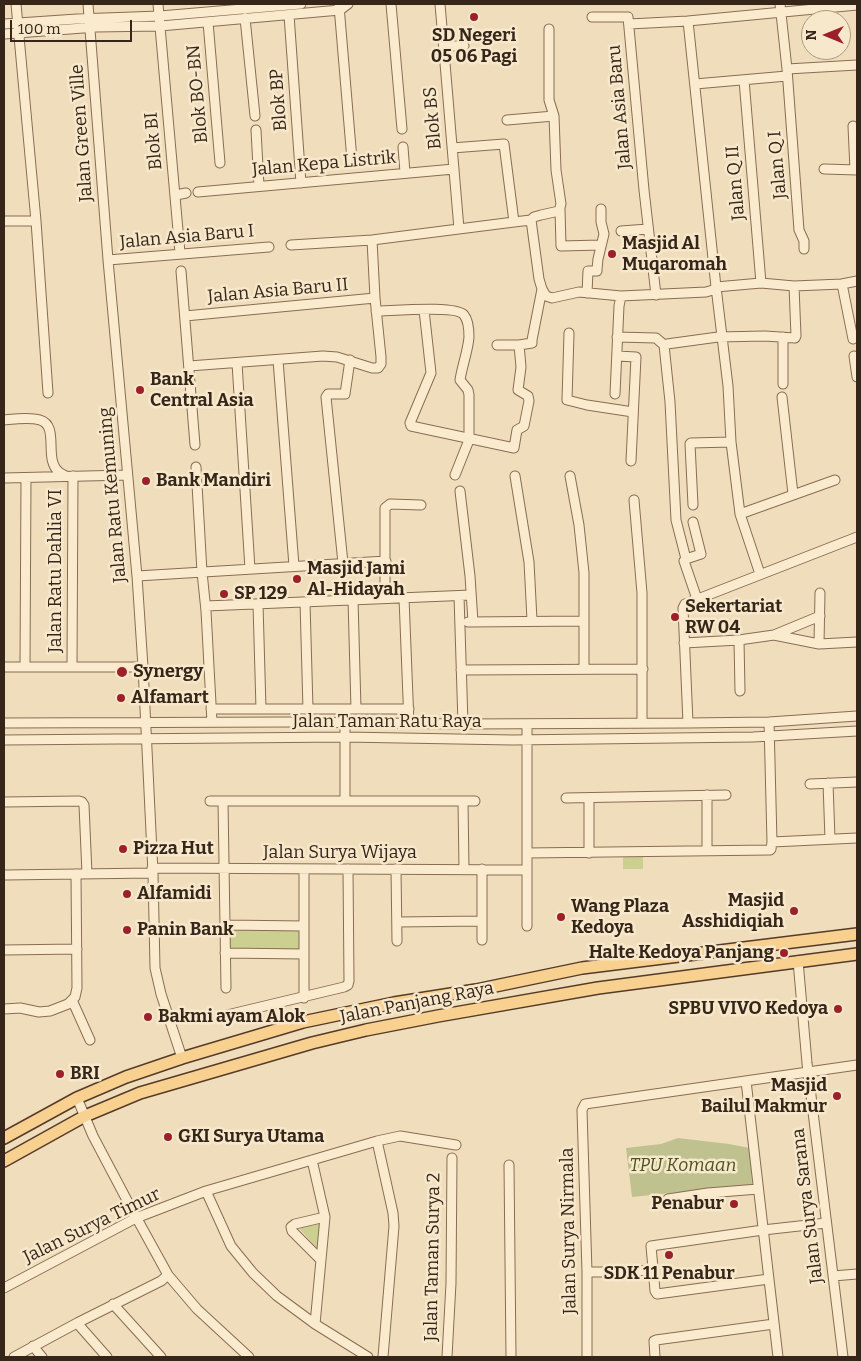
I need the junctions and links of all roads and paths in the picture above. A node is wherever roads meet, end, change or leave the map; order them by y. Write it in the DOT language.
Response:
graph roads {
  1 [pos="16,4"];
  2 [pos="88,4"];
  3 [pos="158,4"];
  4 [pos="286,4"];
  5 [pos="300,4"];
  6 [pos="348,4"];
  7 [pos="391,4"];
  8 [pos="440,4"];
  9 [pos="857,4"];
  10 [pos="272,5"];
  11 [pos="339,7"];
  12 [pos="216,8"];
  13 [pos="780,8"];
  14 [pos="289,15"];
  15 [pos="160,16"];
  16 [pos="592,17"];
  17 [pos="245,18"];
  18 [pos="688,20"];
  19 [pos="208,22"];
  20 [pos="90,23"];
  21 [pos="4,24"];
  22 [pos="629,24"];
  23 [pos="160,26"];
  24 [pos="18,28"];
  25 [pos="549,29"];
  26 [pos="4,34"];
  27 [pos="444,46"];
  28 [pos="464,46"];
  29 [pos="857,65"];
  30 [pos="787,73"];
  31 [pos="744,80"];
  32 [pos="695,84"];
  33 [pos="255,116"];
  34 [pos="554,116"];
  35 [pos="507,120"];
  36 [pos="853,126"];
  37 [pos="402,129"];
  38 [pos="256,130"];
  39 [pos="403,146"];
  40 [pos="452,148"];
  41 [pos="352,160"];
  42 [pos="220,163"];
  43 [pos="454,169"];
  44 [pos="824,169"];
  45 [pos="856,170"];
  46 [pos="405,173"];
  47 [pos="301,182"];
  48 [pos="259,186"];
  49 [pos="198,192"];
  50 [pos="186,193"];
  51 [pos="176,195"];
  52 [pos="560,209"];
  53 [pos="601,209"];
  54 [pos="531,220"];
  55 [pos="4,221"];
  56 [pos="36,221"];
  57 [pos="514,222"];
  58 [pos="459,229"];
  59 [pos="648,230"];
  60 [pos="621,231"];
  61 [pos="372,240"];
  62 [pos="291,245"];
  63 [pos="601,245"];
  64 [pos="269,247"];
  65 [pos="804,249"];
  66 [pos="180,254"];
  67 [pos="108,260"];
  68 [pos="182,271"];
  69 [pos="857,281"];
  70 [pos="761,283"];
  71 [pos="842,284"];
  72 [pos="794,286"];
  73 [pos="716,287"];
  74 [pos="542,290"];
  75 [pos="587,293"];
  76 [pos="656,295"];
  77 [pos="621,296"];
  78 [pos="375,298"];
  79 [pos="424,310"];
  80 [pos="376,311"];
  81 [pos="185,316"];
  82 [pos="569,333"];
  83 [pos="618,337"];
  84 [pos="722,337"];
  85 [pos="783,337"];
  86 [pos="853,339"];
  87 [pos="497,345"];
  88 [pos="519,345"];
  89 [pos="664,346"];
  90 [pos="617,356"];
  91 [pos="854,356"];
  92 [pos="278,360"];
  93 [pos="350,360"];
  94 [pos="237,363"];
  95 [pos="189,366"];
  96 [pos="857,377"];
  97 [pos="783,384"];
  98 [pos="48,393"];
  99 [pos="616,394"];
  100 [pos="782,397"];
  101 [pos="633,412"];
  102 [pos="4,420"];
  103 [pos="469,440"];
  104 [pos="732,442"];
  105 [pos="195,445"];
  106 [pos="631,461"];
  107 [pos="196,467"];
  108 [pos="127,475"];
  109 [pos="455,475"];
  110 [pos="70,476"];
  111 [pos="515,476"];
  112 [pos="570,476"];
  113 [pos="4,478"];
  114 [pos="26,478"];
  115 [pos="835,480"];
  116 [pos="460,491"];
  117 [pos="793,494"];
  118 [pos="634,500"];
  119 [pos="421,505"];
  120 [pos="693,505"];
  121 [pos="740,514"];
  122 [pos="693,522"];
  123 [pos="857,537"];
  124 [pos="686,559"];
  125 [pos="386,561"];
  126 [pos="343,563"];
  127 [pos="294,566"];
  128 [pos="250,569"];
  129 [pos="202,572"];
  130 [pos="760,574"];
  131 [pos="137,576"];
  132 [pos="820,593"];
  133 [pos="471,595"];
  134 [pos="459,596"];
  135 [pos="385,598"];
  136 [pos="404,598"];
  137 [pos="353,599"];
  138 [pos="697,599"];
  139 [pos="306,602"];
  140 [pos="258,604"];
  141 [pos="206,606"];
  142 [pos="820,616"];
  143 [pos="532,620"];
  144 [pos="584,620"];
  145 [pos="460,622"];
  146 [pos="473,622"];
  147 [pos="774,635"];
  148 [pos="739,640"];
  149 [pos="857,642"];
  150 [pos="684,643"];
  151 [pos="819,644"];
  152 [pos="4,667"];
  153 [pos="25,667"];
  154 [pos="72,667"];
  155 [pos="143,667"];
  156 [pos="584,669"];
  157 [pos="643,669"];
  158 [pos="461,670"];
  159 [pos="740,691"];
  160 [pos="409,708"];
  161 [pos="210,709"];
  162 [pos="261,709"];
  163 [pos="308,709"];
  164 [pos="356,709"];
  165 [pos="857,716"];
  166 [pos="212,722"];
  167 [pos="4,723"];
  168 [pos="345,723"];
  169 [pos="409,723"];
  170 [pos="642,723"];
  171 [pos="688,723"];
  172 [pos="463,724"];
  173 [pos="769,729"];
  174 [pos="147,730"];
  175 [pos="527,731"];
  176 [pos="857,731"];
  177 [pos="345,736"];
  178 [pos="4,740"];
  179 [pos="857,782"];
  180 [pos="828,783"];
  181 [pos="810,784"];
  182 [pos="707,795"];
  183 [pos="726,795"];
  184 [pos="566,798"];
  185 [pos="589,798"];
  186 [pos="475,800"];
  187 [pos="210,801"];
  188 [pos="223,801"];
  189 [pos="345,801"];
  190 [pos="464,801"];
  191 [pos="4,802"];
  192 [pos="857,838"];
  193 [pos="830,839"];
  194 [pos="772,842"];
  195 [pos="707,851"];
  196 [pos="589,852"];
  197 [pos="527,853"];
  198 [pos="224,868"];
  199 [pos="304,869"];
  200 [pos="348,869"];
  201 [pos="396,869"];
  202 [pos="464,870"];
  203 [pos="482,870"];
  204 [pos="527,870"];
  205 [pos="152,871"];
  206 [pos="76,874"];
  207 [pos="87,874"];
  208 [pos="5,875"];
  209 [pos="482,921"];
  210 [pos="397,922"];
  211 [pos="225,925"];
  212 [pos="304,926"];
  213 [pos="527,926"];
  214 [pos="857,934"];
  215 [pos="482,940"];
  216 [pos="397,941"];
  217 [pos="77,949"];
  218 [pos="4,950"];
  219 [pos="225,953"];
  220 [pos="304,954"];
  221 [pos="857,954"];
  222 [pos="798,961"];
  223 [pos="509,982"];
  224 [pos="486,987"];
  225 [pos="226,988"];
  226 [pos="304,998"];
  227 [pos="72,1000"];
  228 [pos="513,1002"];
  229 [pos="488,1007"];
  230 [pos="4,1009"];
  231 [pos="223,1016"];
  232 [pos="90,1040"];
  233 [pos="182,1058"];
  234 [pos="857,1065"];
  235 [pos="808,1071"];
  236 [pos="746,1081"];
  237 [pos="77,1098"];
  238 [pos="85,1116"];
  239 [pos="4,1138"];
  240 [pos="377,1140"];
  241 [pos="456,1145"];
  242 [pos="452,1158"];
  243 [pos="312,1160"];
  244 [pos="4,1161"];
  245 [pos="509,1166"];
  246 [pos="758,1189"];
  247 [pos="206,1191"];
  248 [pos="668,1199"];
  249 [pos="325,1217"];
  250 [pos="136,1218"];
  251 [pos="826,1223"];
  252 [pos="763,1230"];
  253 [pos="321,1260"];
  254 [pos="652,1270"];
  255 [pos="586,1272"];
  256 [pos="857,1274"];
  257 [pos="168,1275"];
  258 [pos="833,1276"];
  259 [pos="768,1279"];
  260 [pos="4,1288"];
  261 [pos="113,1304"];
  262 [pos="77,1323"];
  263 [pos="315,1324"];
  264 [pos="774,1324"];
  265 [pos="33,1346"];
  266 [pos="14,1357"];
  267 [pos="42,1357"];
  268 [pos="107,1357"];
  269 [pos="161,1357"];
  270 [pos="249,1357"];
  271 [pos="368,1357"];
  272 [pos="383,1357"];
  273 [pos="447,1357"];
  274 [pos="511,1357"];
  275 [pos="587,1357"];
  276 [pos="655,1357"];
  277 [pos="778,1357"];
  278 [pos="843,1357"];
  1 -- 24 [label="street"];
  2 -- 20 [label="street, Jalan Green Ville"];
  3 -- 15 [label="street, Blok BI"];
  4 -- 5 [label="street"];
  4 -- 10 [label="street"];
  6 -- 11 [label="street"];
  7 -- 37 [label="street"];
  8 -- 27 [label="street, Blok BS"];
  9 -- 13 [label="street, Jalan Asia Baru"];
  10 -- 12 [label="street"];
  11 -- 14 [label="street"];
  11 -- 41 [label="street"];
  12 -- 15 [label="street"];
  13 -- 18 [label="street, Jalan Asia Baru"];
  13 -- 30 [label="street, Jalan Q I"];
  14 -- 17 [label="street"];
  14 -- 47 [label="street, Blok BP"];
  15 -- 20 [label="street"];
  15 -- 23 [label="street, Blok BI"];
  16 -- 22 [label="street"];
  17 -- 19 [label="street"];
  17 -- 33 [label="street"];
  18 -- 22 [label="street, Jalan Asia Baru"];
  18 -- 32 [label="street"];
  19 -- 23 [label="street"];
  19 -- 42 [label="street, Blok BO-BN"];
  20 -- 23 [label="street"];
  20 -- 24 [label="street"];
  20 -- 67 [label="street, Jalan Green Ville"];
  21 -- 24 [label="street"];
  22 -- 59 [label="street, Jalan Asia Baru"];
  23 -- 51 [label="street, Blok BI"];
  24 -- 26 [label="street"];
  24 -- 56 [label="street"];
  25 -- 34 [label="street"];
  27 -- 28 [label="street"];
  27 -- 40 [label="street, Blok BS"];
  29 -- 30 [label="street"];
  30 -- 31 [label="street"];
  30 -- 65 [label="street, Jalan Q I"];
  31 -- 32 [label="street"];
  31 -- 70 [label="street, Jalan Q II"];
  32 -- 73 [label="street"];
  34 -- 35 [label="street"];
  34 -- 52 [label="street"];
  36 -- 45 [label="street"];
  38 -- 48 [label="street"];
  39 -- 46 [label="street"];
  40 -- 43 [label="street, Blok BS"];
  40 -- 57 [label="street"];
  43 -- 46 [label="street, Jalan Kepa Listrik"];
  43 -- 58 [label="street, Blok BS"];
  44 -- 45 [label="street"];
  46 -- 47 [label="street, Jalan Kepa Listrik"];
  47 -- 48 [label="street, Jalan Kepa Listrik"];
  48 -- 49 [label="street, Jalan Kepa Listrik"];
  50 -- 51 [label="street"];
  51 -- 66 [label="street, Blok BI"];
  52 -- 54 [label="street"];
  52 -- 63 [label="street"];
  53 -- 63 [label="street"];
  54 -- 57 [label="street"];
  54 -- 74 [label="street"];
  55 -- 56 [label="street"];
  56 -- 98 [label="street"];
  57 -- 58 [label="street"];
  58 -- 61 [label="street"];
  59 -- 60 [label="street"];
  59 -- 76 [label="street, Jalan Asia Baru"];
  61 -- 62 [label="street"];
  61 -- 78 [label="street"];
  63 -- 75 [label="street"];
  64 -- 66 [label="street, Jalan Asia Baru I"];
  66 -- 67 [label="street, Jalan Asia Baru I"];
  67 -- 108 [label="street, Jalan Ratu Kemuning"];
  68 -- 81 [label="street"];
  69 -- 71 [label="street"];
  70 -- 72 [label="street"];
  70 -- 73 [label="street"];
  71 -- 72 [label="street"];
  71 -- 86 [label="street"];
  72 -- 85 [label="street"];
  73 -- 76 [label="street"];
  73 -- 84 [label="street"];
  74 -- 75 [label="street"];
  74 -- 88 [label="street"];
  75 -- 77 [label="street"];
  76 -- 77 [label="street"];
  77 -- 83 [label="street"];
  78 -- 80 [label="street"];
  78 -- 81 [label="street, Jalan Asia Baru II"];
  79 -- 80 [label="street"];
  79 -- 103 [label="street"];
  79 -- 103 [label="street"];
  80 -- 93 [label="street"];
  81 -- 95 [label="street"];
  82 -- 101 [label="street"];
  83 -- 89 [label="street"];
  83 -- 90 [label="street"];
  84 -- 85 [label="street"];
  84 -- 89 [label="street"];
  84 -- 104 [label="street"];
  85 -- 97 [label="street"];
  87 -- 88 [label="street"];
  88 -- 103 [label="street"];
  89 -- 124 [label="street"];
  90 -- 99 [label="street"];
  90 -- 101 [label="street"];
  91 -- 96 [label="street"];
  92 -- 93 [label="street"];
  92 -- 94 [label="street"];
  92 -- 127 [label="street"];
  93 -- 126 [label="street"];
  94 -- 95 [label="street"];
  94 -- 128 [label="street"];
  95 -- 105 [label="street"];
  100 -- 117 [label="street"];
  101 -- 106 [label="street"];
  102 -- 110 [label="street"];
  103 -- 109 [label="street"];
  104 -- 120 [label="street"];
  104 -- 121 [label="street"];
  107 -- 129 [label="street"];
  108 -- 110 [label="street"];
  108 -- 131 [label="street, Jalan Ratu Kemuning"];
  110 -- 114 [label="street"];
  110 -- 154 [label="street, Jalan Ratu Dahlia VI"];
  111 -- 143 [label="street"];
  112 -- 144 [label="street"];
  113 -- 114 [label="street"];
  114 -- 153 [label="street"];
  115 -- 117 [label="street"];
  116 -- 133 [label="street"];
  117 -- 121 [label="street"];
  118 -- 157 [label="street"];
  119 -- 125 [label="street"];
  121 -- 130 [label="street"];
  122 -- 124 [label="street"];
  123 -- 130 [label="street"];
  124 -- 138 [label="street"];
  125 -- 126 [label="street"];
  125 -- 135 [label="street"];
  126 -- 127 [label="street"];
  127 -- 128 [label="street"];
  128 -- 129 [label="street"];
  129 -- 131 [label="street"];
  129 -- 141 [label="street"];
  130 -- 138 [label="street"];
  131 -- 155 [label="street, Jalan Ratu Kemuning"];
  132 -- 142 [label="street"];
  133 -- 134 [label="street"];
  133 -- 146 [label="street"];
  134 -- 136 [label="street"];
  134 -- 145 [label="street"];
  135 -- 136 [label="street"];
  135 -- 137 [label="street"];
  136 -- 160 [label="street"];
  137 -- 139 [label="street"];
  137 -- 164 [label="street"];
  138 -- 150 [label="street"];
  139 -- 140 [label="street"];
  139 -- 163 [label="street"];
  140 -- 141 [label="street"];
  140 -- 162 [label="street"];
  141 -- 161 [label="street"];
  142 -- 147 [label="street"];
  142 -- 151 [label="street"];
  143 -- 144 [label="street"];
  143 -- 146 [label="street"];
  144 -- 156 [label="street"];
  145 -- 146 [label="street"];
  145 -- 158 [label="street"];
  147 -- 148 [label="street"];
  147 -- 151 [label="street"];
  148 -- 150 [label="street"];
  148 -- 159 [label="street"];
  149 -- 151 [label="street"];
  150 -- 171 [label="street"];
  152 -- 153 [label="street"];
  153 -- 154 [label="street"];
  154 -- 155 [label="street"];
  155 -- 174 [label="street, Jalan Ratu Kemuning"];
  156 -- 157 [label="street"];
  156 -- 158 [label="street"];
  157 -- 170 [label="street"];
  158 -- 172 [label="street"];
  160 -- 164 [label="street"];
  160 -- 169 [label="street"];
  161 -- 162 [label="street"];
  161 -- 166 [label="street"];
  162 -- 163 [label="street"];
  163 -- 164 [label="street"];
  165 -- 173 [label="street, Jalan Taman Ratu Raya"];
  166 -- 168 [label="street, Jalan Taman Ratu Raya"];
  166 -- 174 [label="street, Jalan Taman Ratu Raya"];
  167 -- 174 [label="street, Jalan Taman Ratu Raya"];
  168 -- 169 [label="street, Jalan Taman Ratu Raya"];
  168 -- 177 [label="street"];
  169 -- 172 [label="street, Jalan Taman Ratu Raya"];
  170 -- 171 [label="street, Jalan Taman Ratu Raya"];
  170 -- 175 [label="street, Jalan Taman Ratu Raya"];
  171 -- 173 [label="street, Jalan Taman Ratu Raya"];
  172 -- 175 [label="street, Jalan Taman Ratu Raya"];
  173 -- 175 [label="street, Jalan Taman Ratu Raya"];
  173 -- 176 [label="street, Jalan Taman Ratu Raya"];
  173 -- 194 [label="street"];
  174 -- 177 [label="street, Jalan Taman Ratu Raya"];
  174 -- 178 [label="street, Jalan Taman Ratu Raya"];
  174 -- 205 [label="street"];
  175 -- 177 [label="street, Jalan Taman Ratu Raya"];
  175 -- 197 [label="street"];
  177 -- 189 [label="street"];
  179 -- 180 [label="street"];
  180 -- 181 [label="street"];
  180 -- 193 [label="street"];
  182 -- 183 [label="street"];
  182 -- 185 [label="street"];
  182 -- 195 [label="street"];
  184 -- 185 [label="street"];
  185 -- 196 [label="street"];
  186 -- 190 [label="street"];
  187 -- 188 [label="street"];
  188 -- 189 [label="street"];
  188 -- 198 [label="street"];
  189 -- 190 [label="street"];
  190 -- 202 [label="street"];
  191 -- 207 [label="street"];
  192 -- 193 [label="street"];
  193 -- 194 [label="street"];
  194 -- 195 [label="street"];
  195 -- 196 [label="street"];
  196 -- 197 [label="street"];
  197 -- 204 [label="street"];
  198 -- 199 [label="street, Jalan Surya Wijaya"];
  198 -- 205 [label="street, Jalan Surya Wijaya"];
  198 -- 211 [label="street"];
  199 -- 200 [label="street, Jalan Surya Wijaya"];
  199 -- 212 [label="street"];
  200 -- 201 [label="street, Jalan Surya Wijaya"];
  200 -- 226 [label="street"];
  201 -- 202 [label="street, Jalan Surya Wijaya"];
  201 -- 210 [label="street"];
  202 -- 203 [label="street, Jalan Surya Wijaya"];
  203 -- 204 [label="street, Jalan Surya Wijaya"];
  203 -- 209 [label="street"];
  204 -- 213 [label="street"];
  205 -- 207 [label="street, Jalan Surya Wijaya"];
  205 -- 233 [label="street"];
  206 -- 207 [label="street, Jalan Surya Wijaya"];
  206 -- 208 [label="street, Jalan Surya Wijaya"];
  206 -- 217 [label="street"];
  209 -- 210 [label="street"];
  209 -- 215 [label="street"];
  210 -- 216 [label="street"];
  211 -- 212 [label="street"];
  211 -- 219 [label="street"];
  212 -- 220 [label="street"];
  214 -- 223 [label="main road, Jalan Panjang Raya"];
  217 -- 218 [label="street"];
  217 -- 227 [label="street"];
  219 -- 220 [label="street"];
  219 -- 225 [label="street"];
  220 -- 226 [label="street"];
  221 -- 222 [label="main road, Jalan Panjang Raya"];
  222 -- 228 [label="main road, Jalan Panjang Raya"];
  222 -- 235 [label="street, Jalan Surya Sarana"];
  223 -- 224 [label="main road, Jalan Panjang Raya"];
  223 -- 228 [label="main road"];
  224 -- 229 [label="main road"];
  224 -- 233 [label="main road, Jalan Panjang Raya"];
  226 -- 231 [label="street"];
  227 -- 230 [label="street"];
  227 -- 232 [label="street"];
  228 -- 229 [label="main road, Jalan Panjang Raya"];
  229 -- 238 [label="main road, Jalan Panjang Raya"];
  233 -- 237 [label="main road, Jalan Panjang Raya"];
  234 -- 235 [label="street"];
  235 -- 236 [label="street"];
  235 -- 251 [label="street, Jalan Surya Sarana"];
  236 -- 246 [label="street"];
  236 -- 255 [label="street, Jalan Surya Nirmala"];
  237 -- 238 [label="street"];
  237 -- 239 [label="main road, Jalan Panjang Raya"];
  238 -- 244 [label="main road, Jalan Panjang Raya"];
  238 -- 250 [label="street"];
  240 -- 241 [label="street, Jalan Surya Timur"];
  240 -- 243 [label="street, Jalan Surya Timur"];
  240 -- 272 [label="street"];
  242 -- 273 [label="street, Jalan Taman Surya 2"];
  243 -- 247 [label="street, Jalan Surya Timur"];
  243 -- 249 [label="street"];
  245 -- 274 [label="street"];
  246 -- 248 [label="street"];
  246 -- 252 [label="street"];
  247 -- 250 [label="street, Jalan Surya Timur"];
  247 -- 263 [label="street"];
  249 -- 253 [label="street"];
  249 -- 253 [label="street"];
  250 -- 257 [label="street"];
  250 -- 260 [label="street, Jalan Surya Timur"];
  251 -- 252 [label="street"];
  251 -- 258 [label="street, Jalan Surya Sarana"];
  252 -- 254 [label="street"];
  252 -- 259 [label="street"];
  253 -- 263 [label="street"];
  254 -- 255 [label="street"];
  254 -- 259 [label="street"];
  255 -- 275 [label="street, Jalan Surya Nirmala"];
  256 -- 258 [label="street"];
  257 -- 261 [label="street"];
  257 -- 270 [label="street"];
  258 -- 278 [label="street, Jalan Surya Sarana"];
  259 -- 264 [label="street"];
  261 -- 262 [label="street"];
  261 -- 269 [label="street"];
  262 -- 265 [label="street"];
  262 -- 268 [label="street"];
  263 -- 271 [label="street"];
  264 -- 276 [label="street"];
  264 -- 277 [label="street"];
  265 -- 266 [label="street"];
  265 -- 267 [label="street"];
}
